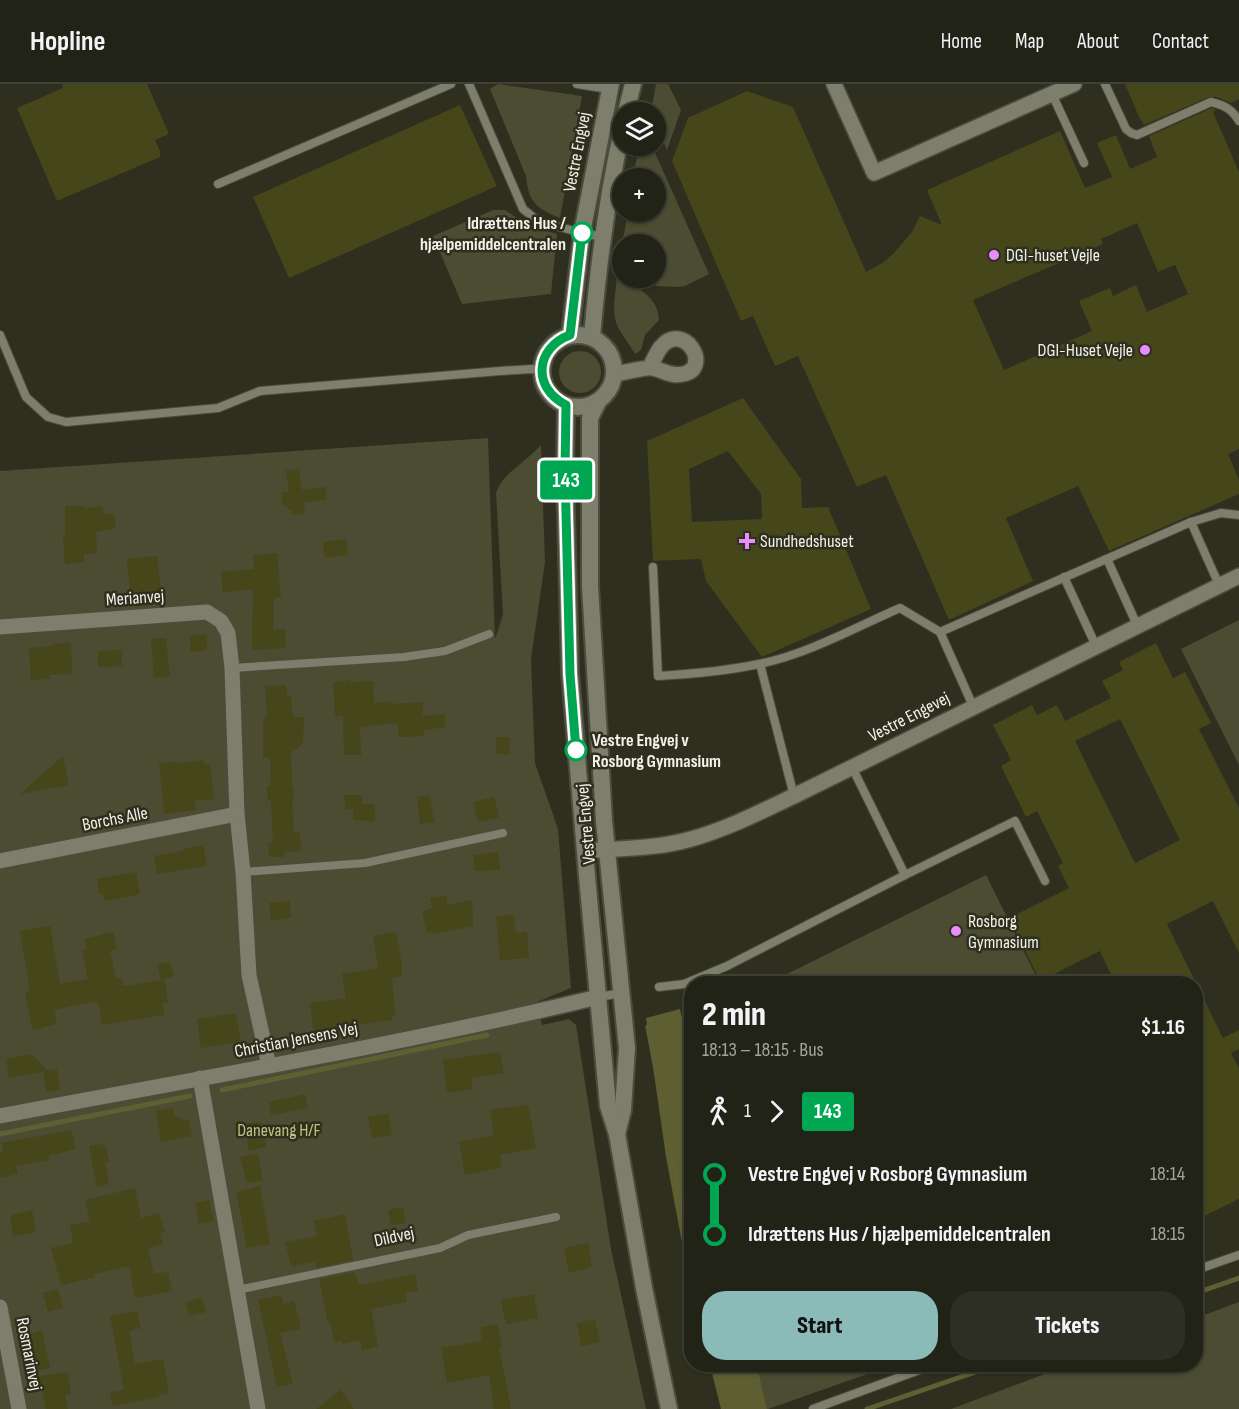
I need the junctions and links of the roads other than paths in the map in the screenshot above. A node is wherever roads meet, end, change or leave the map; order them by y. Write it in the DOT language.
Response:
graph roads {
  1 [pos="451,84"];
  2 [pos="469,84"];
  3 [pos="577,84"];
  4 [pos="633,84"];
  5 [pos="834,84"];
  6 [pos="1074,84"];
  7 [pos="1105,84"];
  8 [pos="610,87"];
  9 [pos="1052,94"];
  10 [pos="628,102"];
  11 [pos="1239,121"];
  12 [pos="617,156"];
  13 [pos="1084,163"];
  14 [pos="218,184"];
  15 [pos="582,233"];
  16 [pos="603,237"];
  17 [pos="570,335"];
  18 [pos="0,336"];
  19 [pos="592,337"];
  20 [pos="650,367"];
  21 [pos="542,370"];
  22 [pos="615,374"];
  23 [pos="598,402"];
  24 [pos="566,405"];
  25 [pos="1239,514"];
  26 [pos="1191,522"];
  27 [pos="1107,559"];
  28 [pos="653,567"];
  29 [pos="1239,576"];
  30 [pos="1064,577"];
  31 [pos="1219,585"];
  32 [pos="1137,625"];
  33 [pos="0,627"];
  34 [pos="940,632"];
  35 [pos="489,634"];
  36 [pos="1096,646"];
  37 [pos="760,664"];
  38 [pos="232,668"];
  39 [pos="973,706"];
  40 [pos="852,767"];
  41 [pos="794,796"];
  42 [pos="237,814"];
  43 [pos="503,833"];
  44 [pos="607,849"];
  45 [pos="585,851"];
  46 [pos="0,861"];
  47 [pos="243,872"];
  48 [pos="905,875"];
  49 [pos="1045,881"];
  50 [pos="703,976"];
  51 [pos="684,984"];
  52 [pos="659,987"];
  53 [pos="622,993"];
  54 [pos="597,997"];
  55 [pos="269,1066"];
  56 [pos="200,1078"];
  57 [pos="0,1116"];
  58 [pos="617,1134"];
  59 [pos="556,1217"];
  60 [pos="1239,1255"];
  61 [pos="1203,1268"];
  62 [pos="237,1290"];
  63 [pos="0,1307"];
  64 [pos="914,1372"];
  65 [pos="19,1409"];
  66 [pos="258,1409"];
  67 [pos="669,1409"];
  68 [pos="813,1409"];
  1 -- 14 [label="lane"];
  2 -- 15 [label="lane"];
  3 -- 8 [label="lane"];
  4 -- 10 [label="street"];
  5 -- 9 [label="street"];
  6 -- 9 [label="street"];
  7 -- 11 [label="lane"];
  8 -- 15 [label="street, Vestre Engvej"];
  9 -- 13 [label="lane"];
  12 -- 16 [label="street"];
  15 -- 16 [label="lane"];
  15 -- 17 [label="street, Vestre Engvej"];
  16 -- 19 [label="street"];
  17 -- 19 [label="street"];
  17 -- 21 [label="street"];
  18 -- 21 [label="lane"];
  19 -- 22 [label="street"];
  20 -- 22 [label="street"];
  21 -- 24 [label="street"];
  22 -- 23 [label="street"];
  23 -- 24 [label="street"];
  23 -- 44 [label="street, Vestre Engvej"];
  24 -- 45 [label="street, Vestre Engvej"];
  25 -- 26 [label="lane"];
  26 -- 27 [label="lane"];
  26 -- 31 [label="lane"];
  27 -- 30 [label="lane"];
  27 -- 32 [label="lane"];
  28 -- 37 [label="lane"];
  29 -- 31 [label="street, Vestre Engevej"];
  30 -- 34 [label="lane"];
  30 -- 36 [label="lane"];
  31 -- 32 [label="street, Vestre Engevej"];
  32 -- 36 [label="street, Vestre Engevej"];
  33 -- 38 [label="street, Merianvej"];
  34 -- 37 [label="lane"];
  34 -- 39 [label="lane"];
  35 -- 38 [label="lane"];
  36 -- 39 [label="street, Vestre Engevej"];
  37 -- 41 [label="lane"];
  38 -- 42 [label="street, Merianvej"];
  39 -- 40 [label="street, Vestre Engevej"];
  40 -- 41 [label="street, Vestre Engevej"];
  40 -- 48 [label="lane"];
  41 -- 44 [label="street, Vestre Engevej"];
  42 -- 46 [label="street, Borchs Alle"];
  42 -- 47 [label="street, Merianvej"];
  43 -- 47 [label="lane"];
  44 -- 45 [label="street, Vestre Engevej"];
  44 -- 53 [label="street, Vestre Engvej"];
  45 -- 54 [label="street, Vestre Engvej"];
  47 -- 55 [label="street, Merianvej"];
  48 -- 49 [label="lane"];
  48 -- 50 [label="lane"];
  51 -- 52 [label="lane"];
  53 -- 54 [label="lane"];
  53 -- 58 [label="street, Vestre Engvej"];
  54 -- 55 [label="street, Christian Jensens Vej"];
  54 -- 58 [label="street, Vestre Engvej"];
  55 -- 56 [label="street, Christian Jensens Vej"];
  56 -- 57 [label="street, Christian Jensens Vej"];
  56 -- 62 [label="street"];
  58 -- 67 [label="street, Vestre Engvej"];
  59 -- 62 [label="lane, Dildvej"];
  60 -- 61 [label="lane"];
  62 -- 66 [label="street"];
  63 -- 65 [label="street, Rosmarinvej"];
  64 -- 68 [label="lane"];
}
